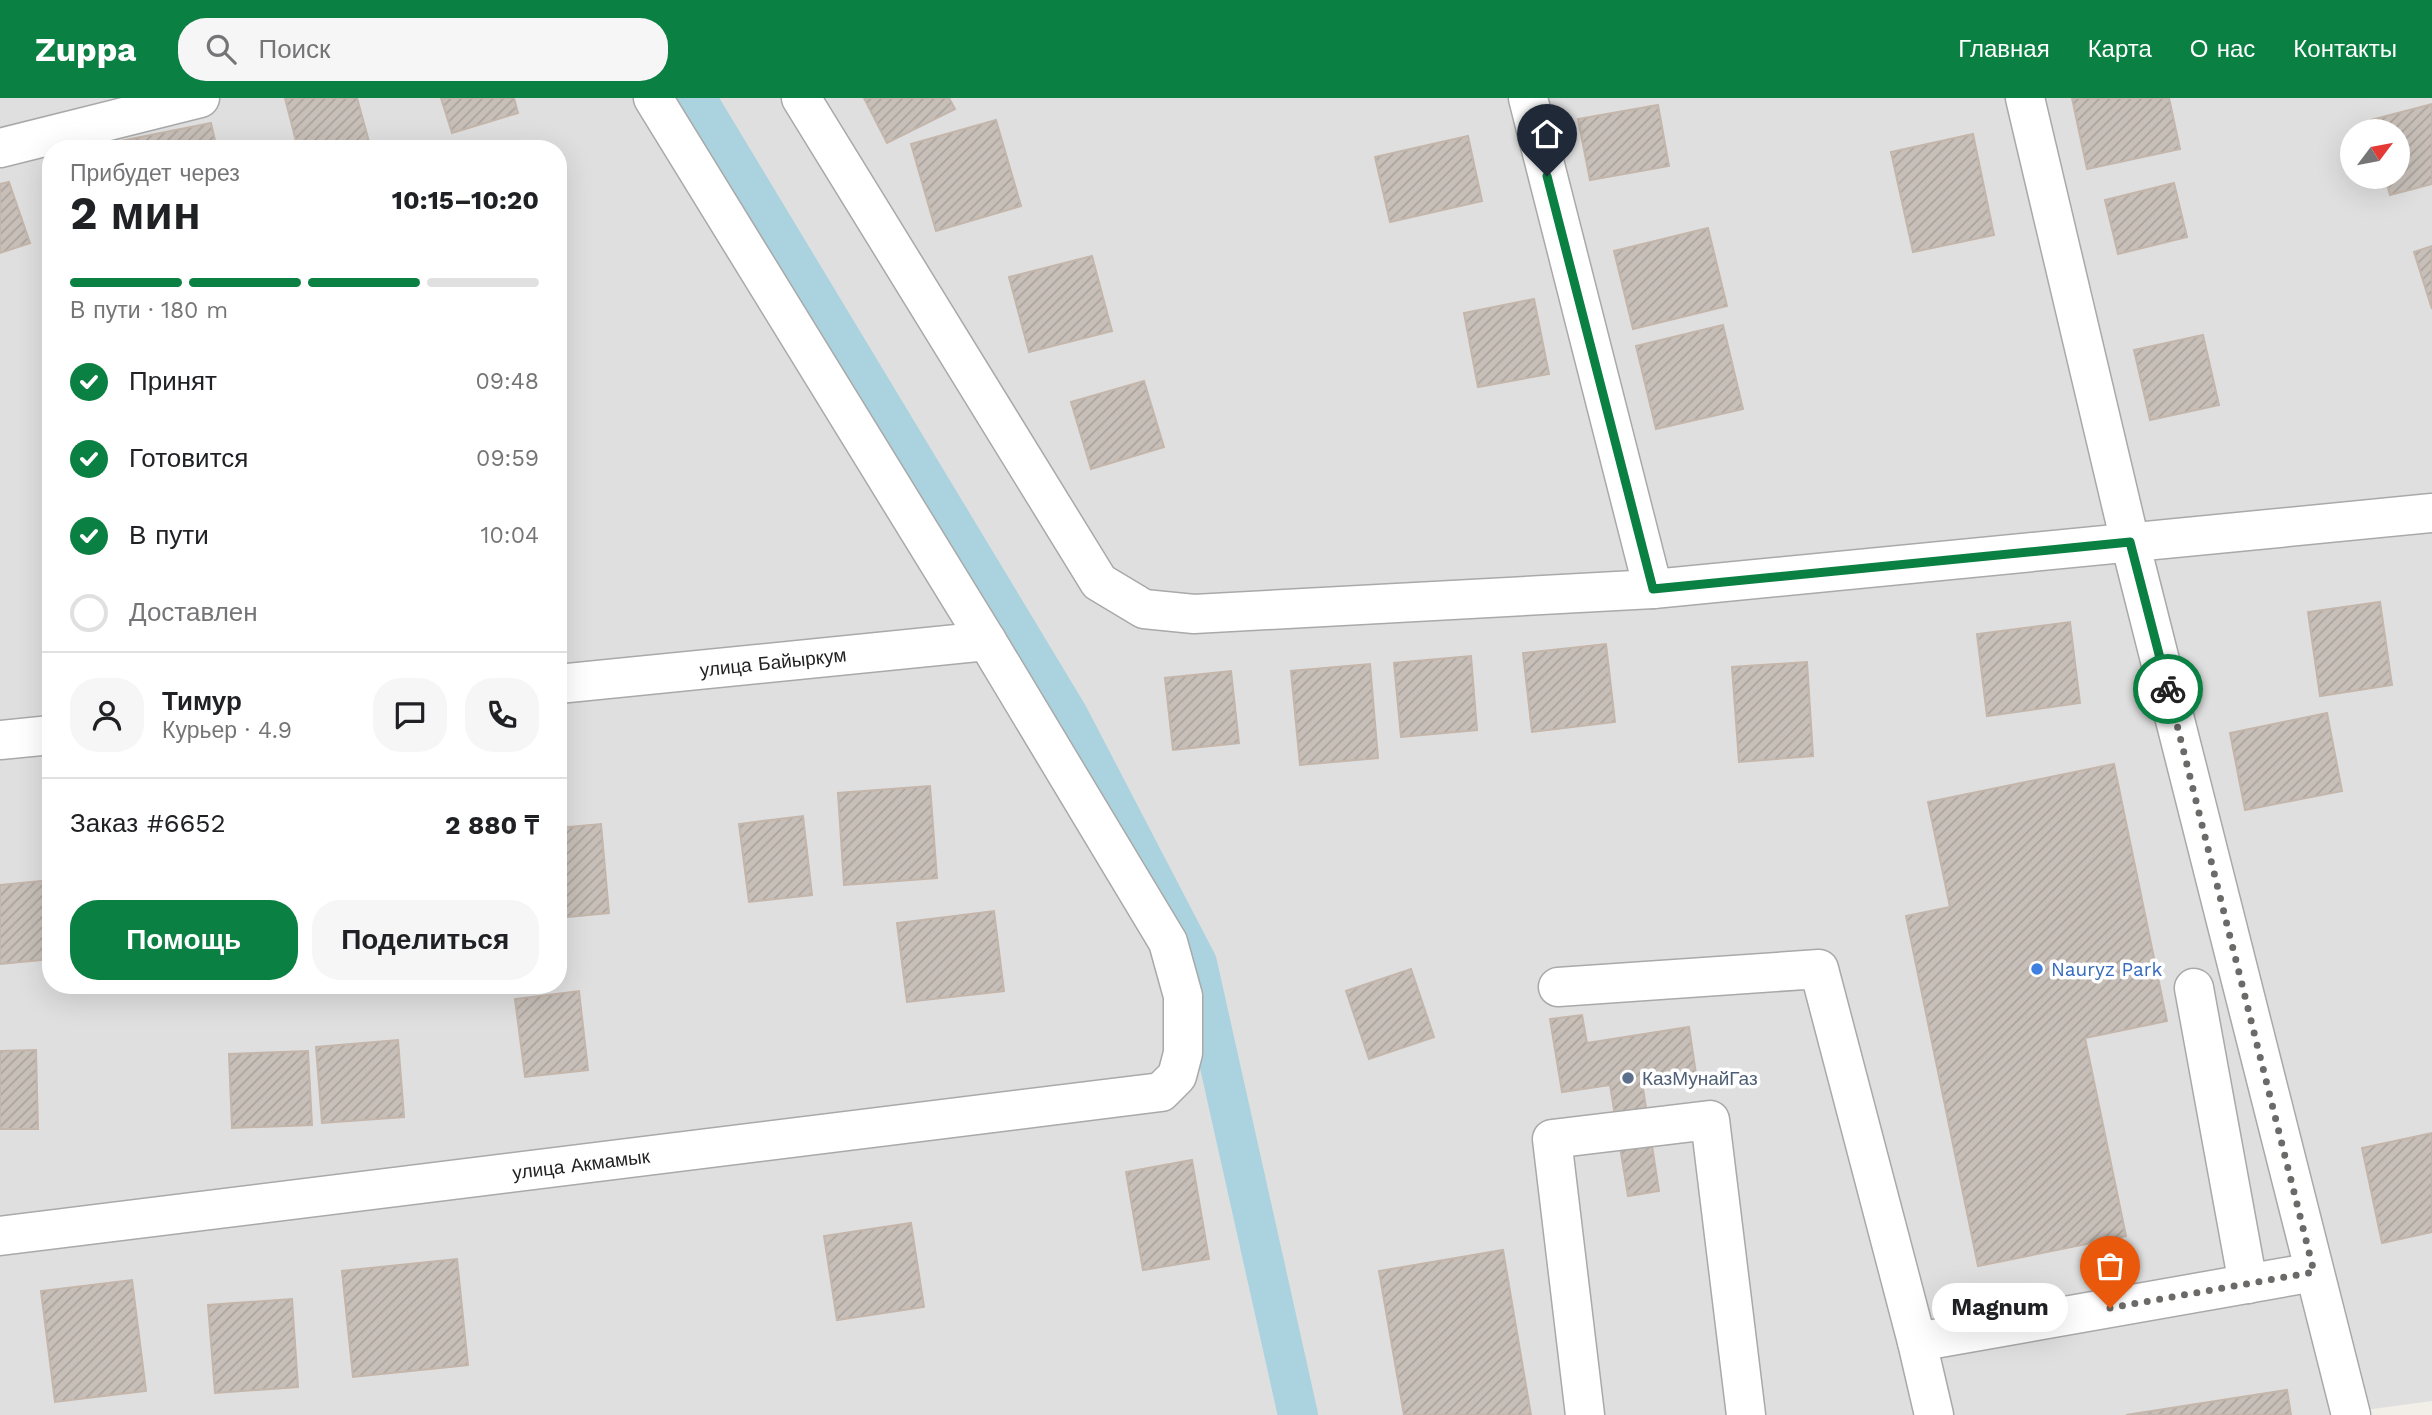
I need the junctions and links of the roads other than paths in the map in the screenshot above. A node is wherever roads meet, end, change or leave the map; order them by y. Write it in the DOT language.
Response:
graph roads {
  1 [pos="200,98"];
  2 [pos="653,98"];
  3 [pos="801,98"];
  4 [pos="1528,98"];
  5 [pos="2025,98"];
  6 [pos="0,148"];
  7 [pos="2432,513"];
  8 [pos="2130,542"];
  9 [pos="1653,589"];
  10 [pos="987,641"];
  11 [pos="567,683"];
  12 [pos="42,736"];
  13 [pos="0,740"];
  14 [pos="1558,987"];
  15 [pos="2194,988"];
  16 [pos="0,1236"];
  17 [pos="2314,1272"];
  18 [pos="2248,1284"];
  19 [pos="1917,1342"];
  20 [pos="1585,1415"];
  21 [pos="1746,1415"];
  22 [pos="1934,1415"];
  23 [pos="2351,1415"];
  1 -- 6 [label="street"];
  2 -- 10 [label="street"];
  3 -- 9 [label="street"];
  4 -- 9 [label="street"];
  5 -- 8 [label="street"];
  7 -- 8 [label="street"];
  8 -- 9 [label="street"];
  8 -- 17 [label="street"];
  10 -- 11 [label="street, улица Байыркум"];
  10 -- 16 [label="street, улица Акмамык"];
  12 -- 13 [label="street"];
  14 -- 19 [label="street"];
  15 -- 18 [label="street"];
  17 -- 18 [label="street"];
  17 -- 23 [label="street"];
  18 -- 19 [label="street"];
  19 -- 22 [label="street"];
  20 -- 21 [label="street"];
}
